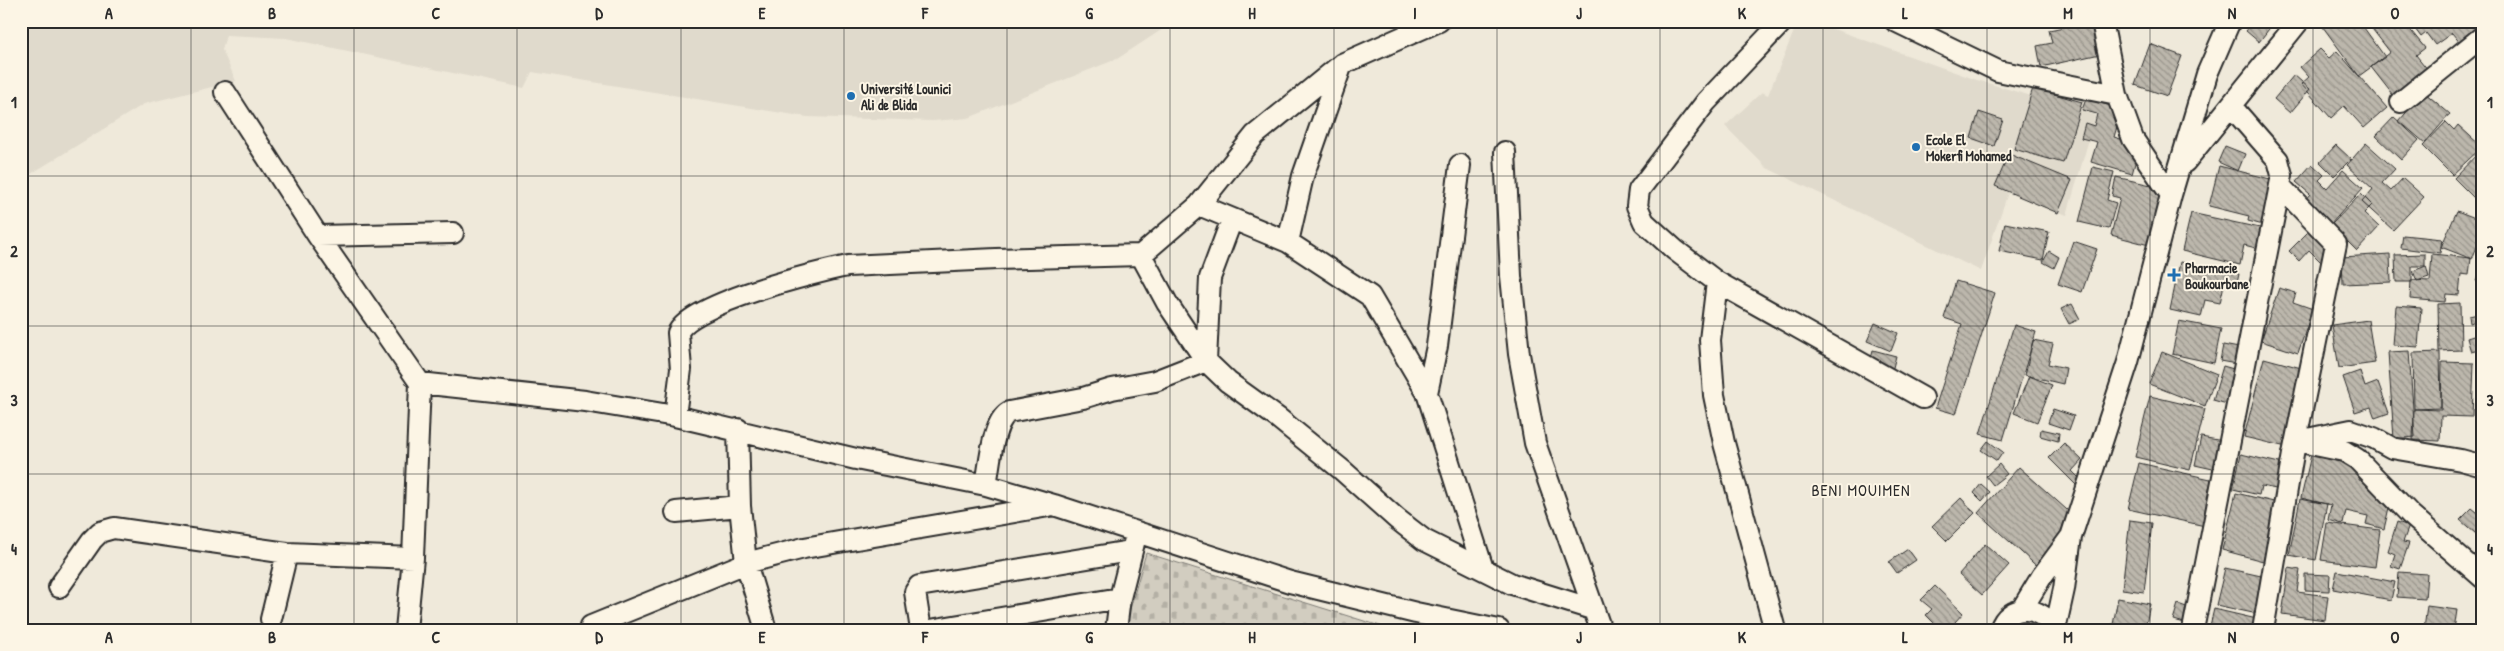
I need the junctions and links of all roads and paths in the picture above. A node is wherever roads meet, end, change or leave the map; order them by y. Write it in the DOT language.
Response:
graph roads {
  1 [pos="1439,21"];
  2 [pos="1783,21"];
  3 [pos="1895,21"];
  4 [pos="2102,21"];
  5 [pos="2230,21"];
  6 [pos="2298,21"];
  7 [pos="2483,36"];
  8 [pos="1342,64"];
  9 [pos="225,92"];
  10 [pos="2117,95"];
  11 [pos="2401,102"];
  12 [pos="2231,106"];
  13 [pos="1506,152"];
  14 [pos="1460,166"];
  15 [pos="2179,169"];
  16 [pos="2280,186"];
  17 [pos="2172,195"];
  18 [pos="1199,205"];
  19 [pos="1232,218"];
  20 [pos="453,233"];
  21 [pos="318,236"];
  22 [pos="1288,242"];
  23 [pos="1142,255"];
  24 [pos="1717,282"];
  25 [pos="1206,361"];
  26 [pos="420,383"];
  27 [pos="1427,393"];
  28 [pos="1923,398"];
  29 [pos="675,416"];
  30 [pos="738,429"];
  31 [pos="2296,441"];
  32 [pos="2483,466"];
  33 [pos="986,485"];
  34 [pos="1054,505"];
  35 [pos="740,506"];
  36 [pos="676,512"];
  37 [pos="2071,537"];
  38 [pos="1134,542"];
  39 [pos="287,553"];
  40 [pos="413,558"];
  41 [pos="746,563"];
  42 [pos="1483,570"];
  43 [pos="2483,578"];
  44 [pos="59,587"];
  45 [pos="1120,598"];
  46 [pos="1592,609"];
  47 [pos="2022,609"];
  48 [pos="271,619"];
  49 [pos="591,626"];
  50 [pos="406,630"];
  51 [pos="766,630"];
  52 [pos="921,630"];
  53 [pos="930,630"];
  54 [pos="1116,630"];
  55 [pos="1499,630"];
  56 [pos="1601,630"];
  57 [pos="1775,630"];
  58 [pos="2000,630"];
  59 [pos="2054,630"];
  60 [pos="2193,630"];
  61 [pos="2262,630"];
  1 -- 8 [label="street"];
  2 -- 24 [label="street"];
  3 -- 10 [label="street"];
  4 -- 10 [label="street"];
  5 -- 15 [label="street"];
  6 -- 12 [label="street"];
  7 -- 11 [label="street"];
  8 -- 18 [label="street"];
  8 -- 22 [label="street"];
  9 -- 21 [label="street"];
  10 -- 17 [label="street"];
  12 -- 15 [label="street"];
  12 -- 16 [label="street"];
  13 -- 46 [label="street"];
  14 -- 27 [label="street"];
  15 -- 17 [label="street"];
  16 -- 31 [label="street"];
  16 -- 60 [label="street"];
  17 -- 37 [label="street"];
  18 -- 19 [label="street"];
  18 -- 23 [label="street"];
  19 -- 22 [label="street"];
  19 -- 25 [label="street"];
  20 -- 21 [label="street"];
  21 -- 26 [label="street"];
  22 -- 27 [label="street"];
  23 -- 25 [label="street"];
  23 -- 29 [label="street"];
  24 -- 28 [label="street"];
  24 -- 57 [label="street"];
  25 -- 33 [label="street"];
  25 -- 42 [label="street"];
  26 -- 29 [label="street"];
  26 -- 40 [label="street"];
  27 -- 42 [label="street"];
  29 -- 30 [label="street"];
  30 -- 33 [label="street"];
  30 -- 35 [label="street"];
  31 -- 32 [label="street"];
  31 -- 43 [label="street"];
  31 -- 61 [label="street"];
  33 -- 34 [label="street"];
  34 -- 38 [label="street"];
  34 -- 41 [label="street"];
  35 -- 36 [label="street"];
  35 -- 41 [label="street"];
  37 -- 47 [label="street"];
  37 -- 59 [label="street"];
  38 -- 45 [label="street"];
  38 -- 52 [label="street"];
  38 -- 55 [label="street"];
  39 -- 40 [label="street"];
  39 -- 44 [label="street"];
  39 -- 48 [label="street"];
  40 -- 50 [label="street"];
  41 -- 49 [label="street"];
  41 -- 51 [label="street"];
  42 -- 46 [label="street"];
  45 -- 53 [label="street"];
  45 -- 54 [label="street"];
  46 -- 56 [label="street"];
  47 -- 58 [label="street"];
  47 -- 59 [label="street"];
}
